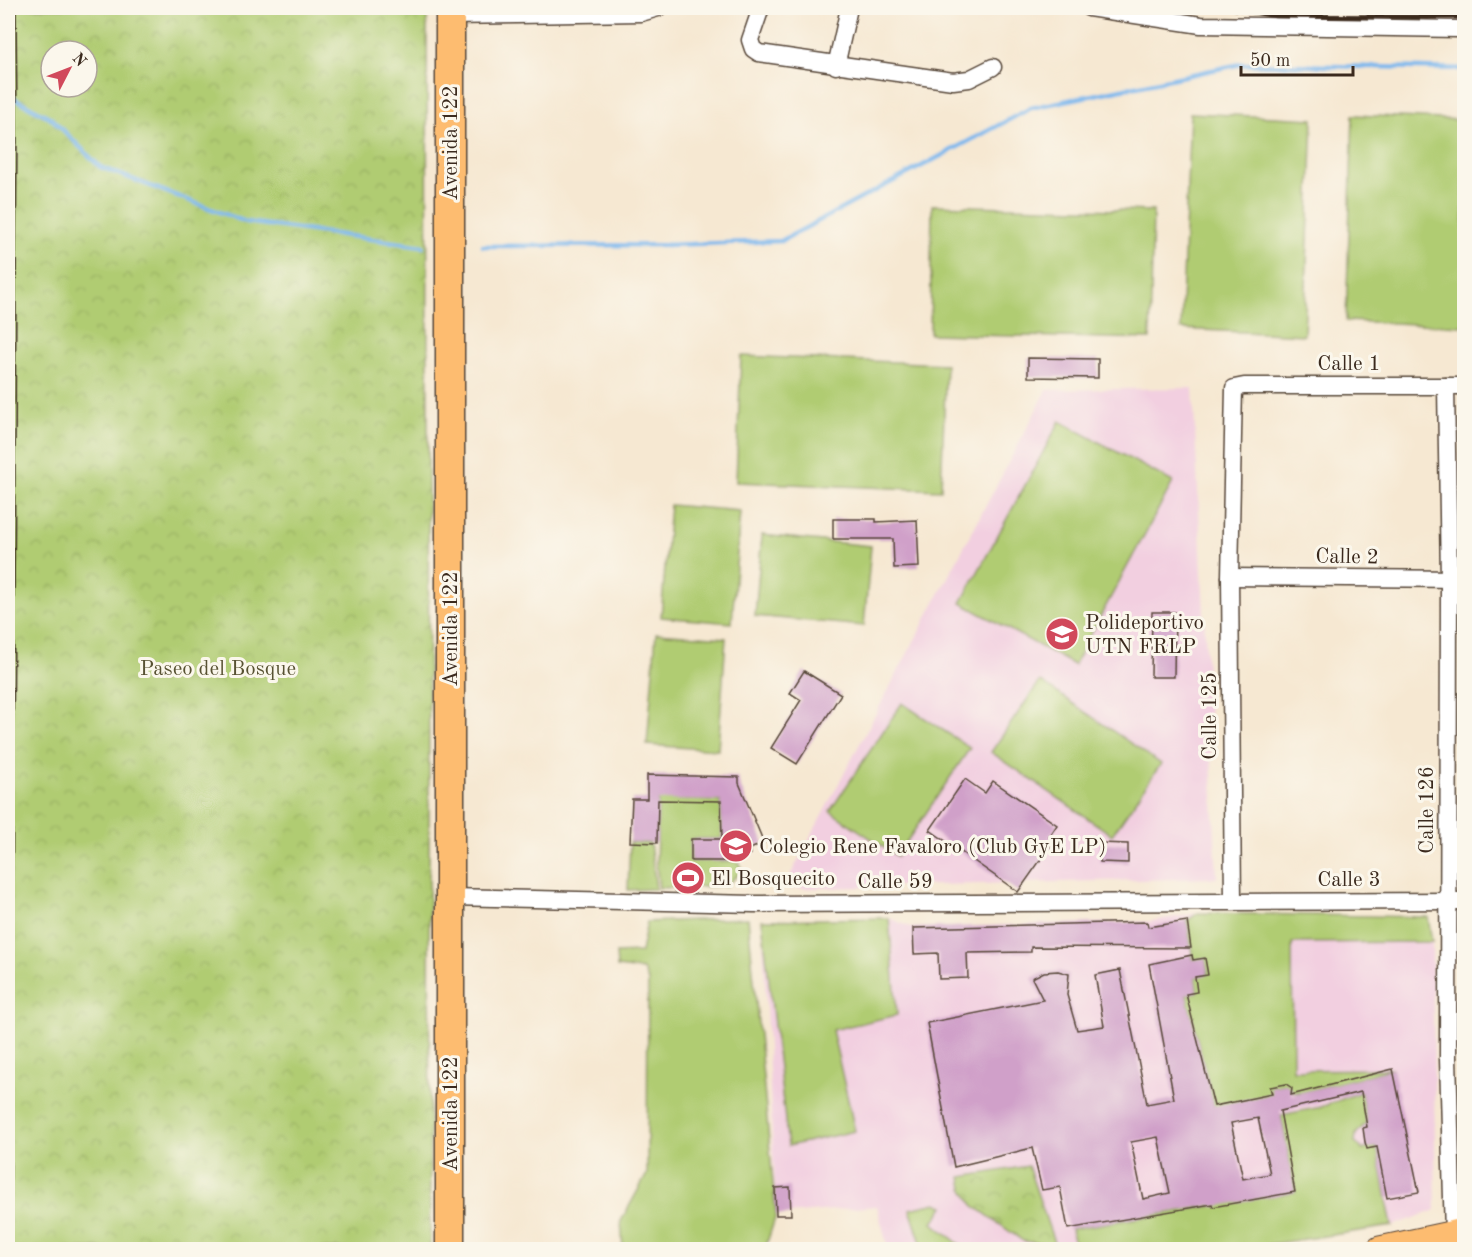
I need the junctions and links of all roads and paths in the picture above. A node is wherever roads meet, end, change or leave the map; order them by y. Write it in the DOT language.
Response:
graph roads {
  1 [pos="658,8"];
  2 [pos="761,8"];
  3 [pos="849,8"];
  4 [pos="1089,8"];
  5 [pos="450,12"];
  6 [pos="1459,28"];
  7 [pos="837,66"];
  8 [pos="993,67"];
  9 [pos="1446,386"];
  10 [pos="1464,386"];
  11 [pos="1234,388"];
  12 [pos="1230,577"];
  13 [pos="1457,579"];
  14 [pos="450,897"];
  15 [pos="1233,901"];
  16 [pos="1456,901"];
  17 [pos="1458,1233"];
  18 [pos="450,1250"];
  19 [pos="1380,1250"];
  1 -- 5 [label="street"];
  2 -- 7 [label="street"];
  3 -- 7 [label="street"];
  4 -- 6 [label="street"];
  5 -- 14 [label="highway, Avenida 122"];
  7 -- 8 [label="street"];
  9 -- 10 [label="street, Calle 1"];
  9 -- 11 [label="street, Calle 1"];
  9 -- 13 [label="street, Calle 126"];
  11 -- 12 [label="street, Calle 125"];
  12 -- 13 [label="street, Calle 2"];
  12 -- 15 [label="street, Calle 125"];
  13 -- 16 [label="street, Calle 126"];
  14 -- 15 [label="street, Calle 59"];
  14 -- 18 [label="highway, Avenida 122"];
  15 -- 16 [label="street, Calle 3"];
  16 -- 17 [label="street, Calle 126"];
  17 -- 19 [label="main road"];
}
